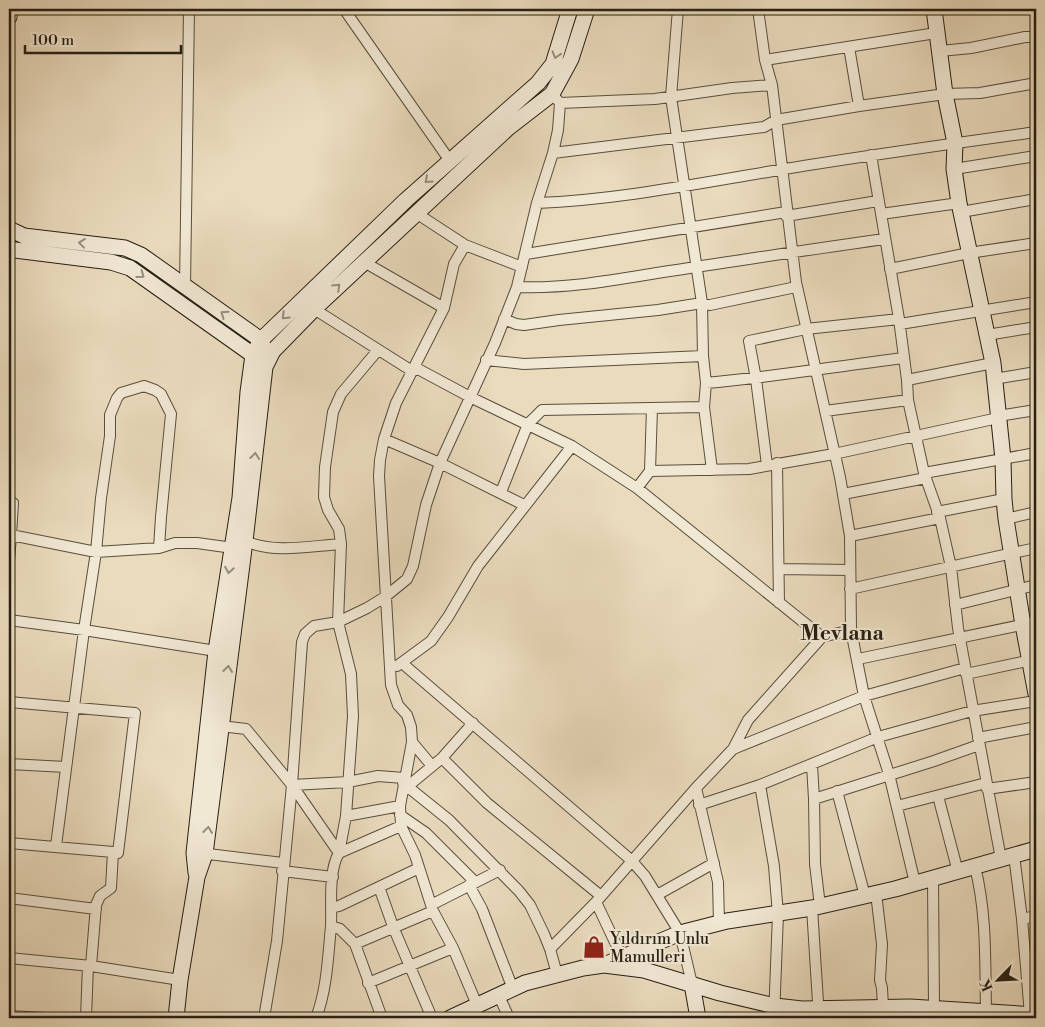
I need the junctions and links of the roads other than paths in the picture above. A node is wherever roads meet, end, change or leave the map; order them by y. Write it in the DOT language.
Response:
graph roads {
  1 [pos="10,9"];
  2 [pos="189,9"];
  3 [pos="344,9"];
  4 [pos="570,9"];
  5 [pos="587,9"];
  6 [pos="678,9"];
  7 [pos="758,9"];
  8 [pos="934,9"];
  9 [pos="9,17"];
  10 [pos="936,33"];
  11 [pos="1036,37"];
  12 [pos="849,47"];
  13 [pos="940,51"];
  14 [pos="765,60"];
  15 [pos="1036,83"];
  16 [pos="772,85"];
  17 [pos="945,94"];
  18 [pos="671,97"];
  19 [pos="556,99"];
  20 [pos="858,106"];
  21 [pos="776,120"];
  22 [pos="1036,132"];
  23 [pos="677,138"];
  24 [pos="955,143"];
  25 [pos="553,153"];
  26 [pos="871,155"];
  27 [pos="1036,156"];
  28 [pos="450,161"];
  29 [pos="781,169"];
  30 [pos="954,169"];
  31 [pos="684,186"];
  32 [pos="1036,199"];
  33 [pos="878,201"];
  34 [pos="536,203"];
  35 [pos="960,208"];
  36 [pos="416,213"];
  37 [pos="786,214"];
  38 [pos="881,214"];
  39 [pos="691,226"];
  40 [pos="9,229"];
  41 [pos="885,239"];
  42 [pos="1036,243"];
  43 [pos="464,245"];
  44 [pos="9,248"];
  45 [pos="791,252"];
  46 [pos="969,253"];
  47 [pos="526,254"];
  48 [pos="364,262"];
  49 [pos="522,267"];
  50 [pos="696,267"];
  51 [pos="890,269"];
  52 [pos="185,287"];
  53 [pos="517,287"];
  54 [pos="796,287"];
  55 [pos="1036,302"];
  56 [pos="702,303"];
  57 [pos="444,308"];
  58 [pos="314,309"];
  59 [pos="982,310"];
  60 [pos="504,319"];
  61 [pos="900,322"];
  62 [pos="1036,327"];
  63 [pos="806,329"];
  64 [pos="987,335"];
  65 [pos="261,340"];
  66 [pos="378,350"];
  67 [pos="253,356"];
  68 [pos="703,356"];
  69 [pos="904,358"];
  70 [pos="268,360"];
  71 [pos="486,360"];
  72 [pos="993,363"];
  73 [pos="815,369"];
  74 [pos="412,371"];
  75 [pos="1036,372"];
  76 [pos="756,379"];
  77 [pos="994,379"];
  78 [pos="907,380"];
  79 [pos="706,383"];
  80 [pos="472,398"];
  81 [pos="908,400"];
  82 [pos="704,407"];
  83 [pos="652,408"];
  84 [pos="825,410"];
  85 [pos="1036,410"];
  86 [pos="998,417"];
  87 [pos="528,424"];
  88 [pos="916,437"];
  89 [pos="384,439"];
  90 [pos="572,446"];
  91 [pos="1036,453"];
  92 [pos="834,454"];
  93 [pos="1003,459"];
  94 [pos="440,463"];
  95 [pos="772,464"];
  96 [pos="712,470"];
  97 [pos="650,471"];
  98 [pos="925,475"];
  99 [pos="637,488"];
  100 [pos="501,492"];
  101 [pos="843,494"];
  102 [pos="1004,499"];
  103 [pos="9,502"];
  104 [pos="524,505"];
  105 [pos="1036,512"];
  106 [pos="938,515"];
  107 [pos="1006,519"];
  108 [pos="11,536"];
  109 [pos="850,536"];
  110 [pos="341,544"];
  111 [pos="239,545"];
  112 [pos="159,548"];
  113 [pos="1036,548"];
  114 [pos="96,552"];
  115 [pos="1011,553"];
  116 [pos="9,562"];
  117 [pos="951,567"];
  118 [pos="780,569"];
  119 [pos="850,570"];
  120 [pos="1036,585"];
  121 [pos="850,589"];
  122 [pos="1018,589"];
  123 [pos="385,597"];
  124 [pos="779,603"];
  125 [pos="954,605"];
  126 [pos="9,620"];
  127 [pos="338,622"];
  128 [pos="1030,624"];
  129 [pos="84,630"];
  130 [pos="851,630"];
  131 [pos="822,636"];
  132 [pos="960,638"];
  133 [pos="216,651"];
  134 [pos="858,660"];
  135 [pos="1033,660"];
  136 [pos="402,663"];
  137 [pos="965,671"];
  138 [pos="391,672"];
  139 [pos="1036,694"];
  140 [pos="864,696"];
  141 [pos="1036,701"];
  142 [pos="9,702"];
  143 [pos="75,707"];
  144 [pos="972,711"];
  145 [pos="473,723"];
  146 [pos="221,726"];
  147 [pos="1036,727"];
  148 [pos="878,737"];
  149 [pos="978,741"];
  150 [pos="412,742"];
  151 [pos="733,749"];
  152 [pos="442,758"];
  153 [pos="9,764"];
  154 [pos="812,765"];
  155 [pos="432,766"];
  156 [pos="66,767"];
  157 [pos="889,774"];
  158 [pos="348,782"];
  159 [pos="405,782"];
  160 [pos="1036,782"];
  161 [pos="292,785"];
  162 [pos="760,785"];
  163 [pos="987,786"];
  164 [pos="696,788"];
  165 [pos="837,791"];
  166 [pos="938,796"];
  167 [pos="814,799"];
  168 [pos="699,805"];
  169 [pos="897,806"];
  170 [pos="400,810"];
  171 [pos="346,816"];
  172 [pos="401,826"];
  173 [pos="9,843"];
  174 [pos="56,846"];
  175 [pos="1036,849"];
  176 [pos="113,852"];
  177 [pos="199,853"];
  178 [pos="339,853"];
  179 [pos="1007,857"];
  180 [pos="631,860"];
  181 [pos="714,863"];
  182 [pos="975,866"];
  183 [pos="283,867"];
  184 [pos="419,868"];
  185 [pos="500,870"];
  186 [pos="958,872"];
  187 [pos="333,877"];
  188 [pos="933,879"];
  189 [pos="916,883"];
  190 [pos="472,884"];
  191 [pos="379,887"];
  192 [pos="871,894"];
  193 [pos="657,895"];
  194 [pos="9,898"];
  195 [pos="598,899"];
  196 [pos="816,907"];
  197 [pos="331,908"];
  198 [pos="432,908"];
  199 [pos="96,909"];
  200 [pos="778,914"];
  201 [pos="1036,916"];
  202 [pos="1022,919"];
  203 [pos="719,923"];
  204 [pos="331,926"];
  205 [pos="394,928"];
  206 [pos="680,932"];
  207 [pos="355,944"];
  208 [pos="452,948"];
  209 [pos="550,949"];
  210 [pos="622,957"];
  211 [pos="9,958"];
  212 [pos="410,964"];
  213 [pos="90,965"];
  214 [pos="604,965"];
  215 [pos="557,974"];
  216 [pos="180,980"];
  217 [pos="368,983"];
  218 [pos="692,984"];
  219 [pos="506,992"];
  220 [pos="478,1005"];
  221 [pos="882,1007"];
  222 [pos="934,1008"];
  223 [pos="774,1012"];
  224 [pos="986,1012"];
  225 [pos="864,1013"];
  226 [pos="908,1013"];
  227 [pos="819,1014"];
  228 [pos="1033,1015"];
  229 [pos="9,1016"];
  230 [pos="1011,1016"];
  231 [pos="45,1018"];
  232 [pos="86,1018"];
  233 [pos="176,1018"];
  234 [pos="264,1018"];
  235 [pos="316,1018"];
  236 [pos="382,1018"];
  237 [pos="432,1018"];
  238 [pos="450,1018"];
  239 [pos="509,1018"];
  240 [pos="698,1018"];
  1 -- 9 [label="street"];
  2 -- 52 [label="street"];
  3 -- 28 [label="street"];
  4 -- 28 [label="street, one-way"];
  5 -- 19 [label="street"];
  6 -- 18 [label="street"];
  7 -- 14 [label="street"];
  8 -- 10 [label="street"];
  10 -- 12 [label="street"];
  10 -- 13 [label="street"];
  11 -- 13 [label="street"];
  12 -- 14 [label="street"];
  12 -- 20 [label="street"];
  13 -- 17 [label="street"];
  14 -- 16 [label="street"];
  15 -- 17 [label="street"];
  16 -- 18 [label="street"];
  16 -- 21 [label="street"];
  17 -- 20 [label="street"];
  17 -- 24 [label="street"];
  18 -- 19 [label="street"];
  18 -- 23 [label="street"];
  19 -- 25 [label="street"];
  19 -- 36 [label="street"];
  20 -- 21 [label="street"];
  21 -- 23 [label="street"];
  21 -- 29 [label="street"];
  22 -- 24 [label="street"];
  23 -- 25 [label="street"];
  23 -- 31 [label="street"];
  24 -- 26 [label="street"];
  24 -- 30 [label="street"];
  25 -- 34 [label="street"];
  26 -- 29 [label="street"];
  26 -- 33 [label="street"];
  27 -- 30 [label="street"];
  28 -- 65 [label="street, one-way"];
  29 -- 31 [label="street"];
  29 -- 37 [label="street"];
  30 -- 35 [label="street"];
  31 -- 34 [label="street"];
  31 -- 39 [label="street"];
  32 -- 35 [label="street"];
  33 -- 37 [label="street"];
  33 -- 38 [label="street"];
  34 -- 47 [label="street"];
  35 -- 38 [label="street"];
  35 -- 46 [label="street"];
  36 -- 43 [label="street"];
  36 -- 48 [label="street"];
  37 -- 39 [label="street"];
  37 -- 45 [label="street"];
  38 -- 41 [label="street"];
  39 -- 47 [label="street"];
  39 -- 50 [label="street"];
  52 -- 40 [label="street, one-way"];
  41 -- 45 [label="street"];
  41 -- 51 [label="street"];
  42 -- 46 [label="street"];
  43 -- 49 [label="street"];
  43 -- 57 [label="street"];
  44 -- 67 [label="street, one-way"];
  45 -- 50 [label="street"];
  45 -- 54 [label="street"];
  46 -- 51 [label="street"];
  46 -- 59 [label="street"];
  47 -- 49 [label="street"];
  48 -- 57 [label="street"];
  58 -- 48 [label="street, one-way"];
  49 -- 53 [label="street"];
  50 -- 53 [label="street"];
  50 -- 56 [label="street"];
  51 -- 61 [label="street"];
  65 -- 52 [label="street, one-way"];
  53 -- 60 [label="street"];
  54 -- 56 [label="street"];
  54 -- 63 [label="street"];
  55 -- 59 [label="street"];
  56 -- 60 [label="street"];
  56 -- 68 [label="street"];
  57 -- 74 [label="street"];
  58 -- 66 [label="street"];
  58 -- 70 [label="street"];
  59 -- 61 [label="street"];
  59 -- 64 [label="street"];
  60 -- 71 [label="street"];
  61 -- 63 [label="street"];
  61 -- 69 [label="street"];
  62 -- 64 [label="street"];
  63 -- 73 [label="street"];
  63 -- 76 [label="street"];
  64 -- 72 [label="street"];
  65 -- 67 [label="street"];
  65 -- 70 [label="street"];
  66 -- 74 [label="street"];
  66 -- 110 [label="street"];
  67 -- 70 [label="street"];
  67 -- 111 [label="street"];
  68 -- 71 [label="street"];
  68 -- 79 [label="street"];
  69 -- 73 [label="street"];
  69 -- 78 [label="street"];
  111 -- 70 [label="street, one-way"];
  71 -- 80 [label="street"];
  72 -- 77 [label="street"];
  72 -- 78 [label="street"];
  73 -- 76 [label="street"];
  73 -- 84 [label="street"];
  74 -- 80 [label="street"];
  74 -- 89 [label="street"];
  75 -- 77 [label="street"];
  76 -- 79 [label="street"];
  76 -- 95 [label="street"];
  77 -- 86 [label="street"];
  78 -- 81 [label="street"];
  79 -- 82 [label="street"];
  80 -- 87 [label="street"];
  80 -- 94 [label="street"];
  81 -- 84 [label="street"];
  81 -- 88 [label="street"];
  82 -- 83 [label="street"];
  82 -- 96 [label="street"];
  83 -- 87 [label="street"];
  83 -- 97 [label="street"];
  84 -- 92 [label="street"];
  85 -- 86 [label="street"];
  86 -- 88 [label="street"];
  86 -- 93 [label="street"];
  87 -- 90 [label="street"];
  87 -- 100 [label="street"];
  88 -- 92 [label="street"];
  88 -- 98 [label="street"];
  89 -- 94 [label="street"];
  89 -- 123 [label="street"];
  90 -- 99 [label="street"];
  90 -- 104 [label="street"];
  91 -- 93 [label="street"];
  92 -- 95 [label="street"];
  92 -- 101 [label="street"];
  93 -- 98 [label="street"];
  93 -- 102 [label="street"];
  94 -- 100 [label="street"];
  94 -- 123 [label="street"];
  95 -- 96 [label="street"];
  95 -- 118 [label="street"];
  96 -- 97 [label="street"];
  97 -- 99 [label="street"];
  98 -- 101 [label="street"];
  98 -- 106 [label="street"];
  99 -- 124 [label="street"];
  100 -- 104 [label="street"];
  101 -- 109 [label="street"];
  102 -- 106 [label="street"];
  102 -- 107 [label="street"];
  103 -- 108 [label="street"];
  104 -- 136 [label="street"];
  105 -- 107 [label="street"];
  106 -- 109 [label="street"];
  106 -- 117 [label="street"];
  107 -- 115 [label="street"];
  108 -- 114 [label="street"];
  108 -- 116 [label="street"];
  109 -- 119 [label="street"];
  110 -- 111 [label="street"];
  110 -- 127 [label="street"];
  111 -- 112 [label="street"];
  111 -- 133 [label="street, one-way"];
  146 -- 111 [label="street, one-way"];
  112 -- 114 [label="street"];
  112 -- 114 [label="street"];
  113 -- 115 [label="street"];
  114 -- 129 [label="street"];
  115 -- 117 [label="street"];
  115 -- 122 [label="street"];
  117 -- 121 [label="street"];
  117 -- 125 [label="street"];
  118 -- 119 [label="street"];
  118 -- 124 [label="street"];
  119 -- 121 [label="street"];
  120 -- 122 [label="street"];
  121 -- 130 [label="street"];
  122 -- 125 [label="street"];
  122 -- 128 [label="street"];
  123 -- 127 [label="street"];
  123 -- 138 [label="street"];
  124 -- 131 [label="street"];
  125 -- 132 [label="street"];
  126 -- 129 [label="street"];
  127 -- 158 [label="street"];
  127 -- 161 [label="street"];
  128 -- 132 [label="street"];
  128 -- 135 [label="street"];
  129 -- 133 [label="street"];
  129 -- 143 [label="street"];
  130 -- 131 [label="street"];
  130 -- 134 [label="street"];
  131 -- 151 [label="street"];
  132 -- 134 [label="street"];
  132 -- 137 [label="street"];
  133 -- 177 [label="street"];
  134 -- 140 [label="street"];
  135 -- 137 [label="street"];
  135 -- 139 [label="street"];
  136 -- 138 [label="street"];
  136 -- 145 [label="street"];
  137 -- 140 [label="street"];
  137 -- 144 [label="street"];
  138 -- 150 [label="street"];
  140 -- 148 [label="street"];
  140 -- 151 [label="street"];
  141 -- 144 [label="street"];
  142 -- 143 [label="street"];
  143 -- 156 [label="street"];
  143 -- 176 [label="street"];
  144 -- 148 [label="street"];
  144 -- 149 [label="street"];
  145 -- 152 [label="street"];
  145 -- 180 [label="street"];
  146 -- 161 [label="street"];
  177 -- 146 [label="street, one-way"];
  147 -- 149 [label="street"];
  148 -- 154 [label="street"];
  148 -- 157 [label="street"];
  149 -- 157 [label="street"];
  149 -- 163 [label="street"];
  150 -- 155 [label="street"];
  150 -- 159 [label="street"];
  151 -- 164 [label="street"];
  152 -- 155 [label="street"];
  152 -- 195 [label="street"];
  153 -- 156 [label="street"];
  154 -- 162 [label="street"];
  154 -- 167 [label="street"];
  155 -- 159 [label="street"];
  156 -- 174 [label="street"];
  157 -- 165 [label="street"];
  157 -- 169 [label="street"];
  158 -- 159 [label="street"];
  158 -- 161 [label="street"];
  158 -- 171 [label="street"];
  159 -- 170 [label="street"];
  159 -- 185 [label="street"];
  160 -- 163 [label="street"];
  161 -- 178 [label="street"];
  161 -- 183 [label="street"];
  162 -- 168 [label="street"];
  162 -- 200 [label="street"];
  163 -- 166 [label="street"];
  163 -- 179 [label="street"];
  164 -- 168 [label="street"];
  164 -- 180 [label="street"];
  165 -- 167 [label="street"];
  165 -- 192 [label="street"];
  166 -- 169 [label="street"];
  166 -- 186 [label="street"];
  167 -- 196 [label="street"];
  168 -- 181 [label="street"];
  169 -- 189 [label="street"];
  170 -- 171 [label="street"];
  170 -- 172 [label="street"];
  170 -- 190 [label="street"];
  171 -- 178 [label="street"];
  172 -- 178 [label="street"];
  172 -- 184 [label="street"];
  173 -- 174 [label="street"];
  174 -- 176 [label="street"];
  175 -- 179 [label="street"];
  176 -- 199 [label="street"];
  177 -- 183 [label="street"];
  177 -- 216 [label="street"];
  178 -- 187 [label="street"];
  179 -- 182 [label="street"];
  179 -- 202 [label="street"];
  180 -- 193 [label="street"];
  180 -- 195 [label="street"];
  181 -- 193 [label="street"];
  181 -- 203 [label="street"];
  182 -- 186 [label="street"];
  182 -- 224 [label="street"];
  183 -- 187 [label="street"];
  183 -- 234 [label="street"];
  184 -- 191 [label="street"];
  184 -- 198 [label="street"];
  185 -- 190 [label="street"];
  185 -- 209 [label="street"];
  186 -- 188 [label="street"];
  187 -- 197 [label="street"];
  188 -- 189 [label="street"];
  188 -- 222 [label="street"];
  189 -- 192 [label="street"];
  190 -- 198 [label="street"];
  190 -- 219 [label="street"];
  191 -- 197 [label="street"];
  191 -- 205 [label="street"];
  192 -- 196 [label="street"];
  192 -- 221 [label="street"];
  193 -- 206 [label="street"];
  194 -- 199 [label="street"];
  195 -- 209 [label="street"];
  195 -- 210 [label="street"];
  196 -- 200 [label="street"];
  196 -- 227 [label="street"];
  197 -- 204 [label="street"];
  198 -- 205 [label="street"];
  198 -- 208 [label="street"];
  199 -- 213 [label="street"];
  200 -- 203 [label="street"];
  200 -- 223 [label="street"];
  201 -- 202 [label="street"];
  202 -- 228 [label="street"];
  203 -- 206 [label="street"];
  204 -- 207 [label="street"];
  204 -- 235 [label="street"];
  205 -- 207 [label="street"];
  205 -- 212 [label="street"];
  206 -- 210 [label="street"];
  206 -- 218 [label="street"];
  207 -- 217 [label="street"];
  208 -- 212 [label="street"];
  208 -- 220 [label="street"];
  209 -- 215 [label="street"];
  210 -- 214 [label="street"];
  211 -- 213 [label="street"];
  212 -- 217 [label="street"];
  212 -- 237 [label="street"];
  213 -- 216 [label="street"];
  213 -- 232 [label="street"];
  214 -- 215 [label="street"];
  214 -- 218 [label="street"];
  215 -- 219 [label="street"];
  216 -- 233 [label="street"];
  217 -- 236 [label="street"];
  218 -- 223 [label="street"];
  218 -- 240 [label="street"];
  219 -- 220 [label="street"];
  219 -- 239 [label="street"];
  220 -- 238 [label="street"];
  221 -- 225 [label="street"];
  221 -- 226 [label="street"];
  222 -- 224 [label="street"];
  222 -- 226 [label="street"];
  223 -- 227 [label="street"];
  224 -- 230 [label="street"];
  225 -- 227 [label="street"];
  228 -- 230 [label="street"];
  229 -- 231 [label="street"];
}
